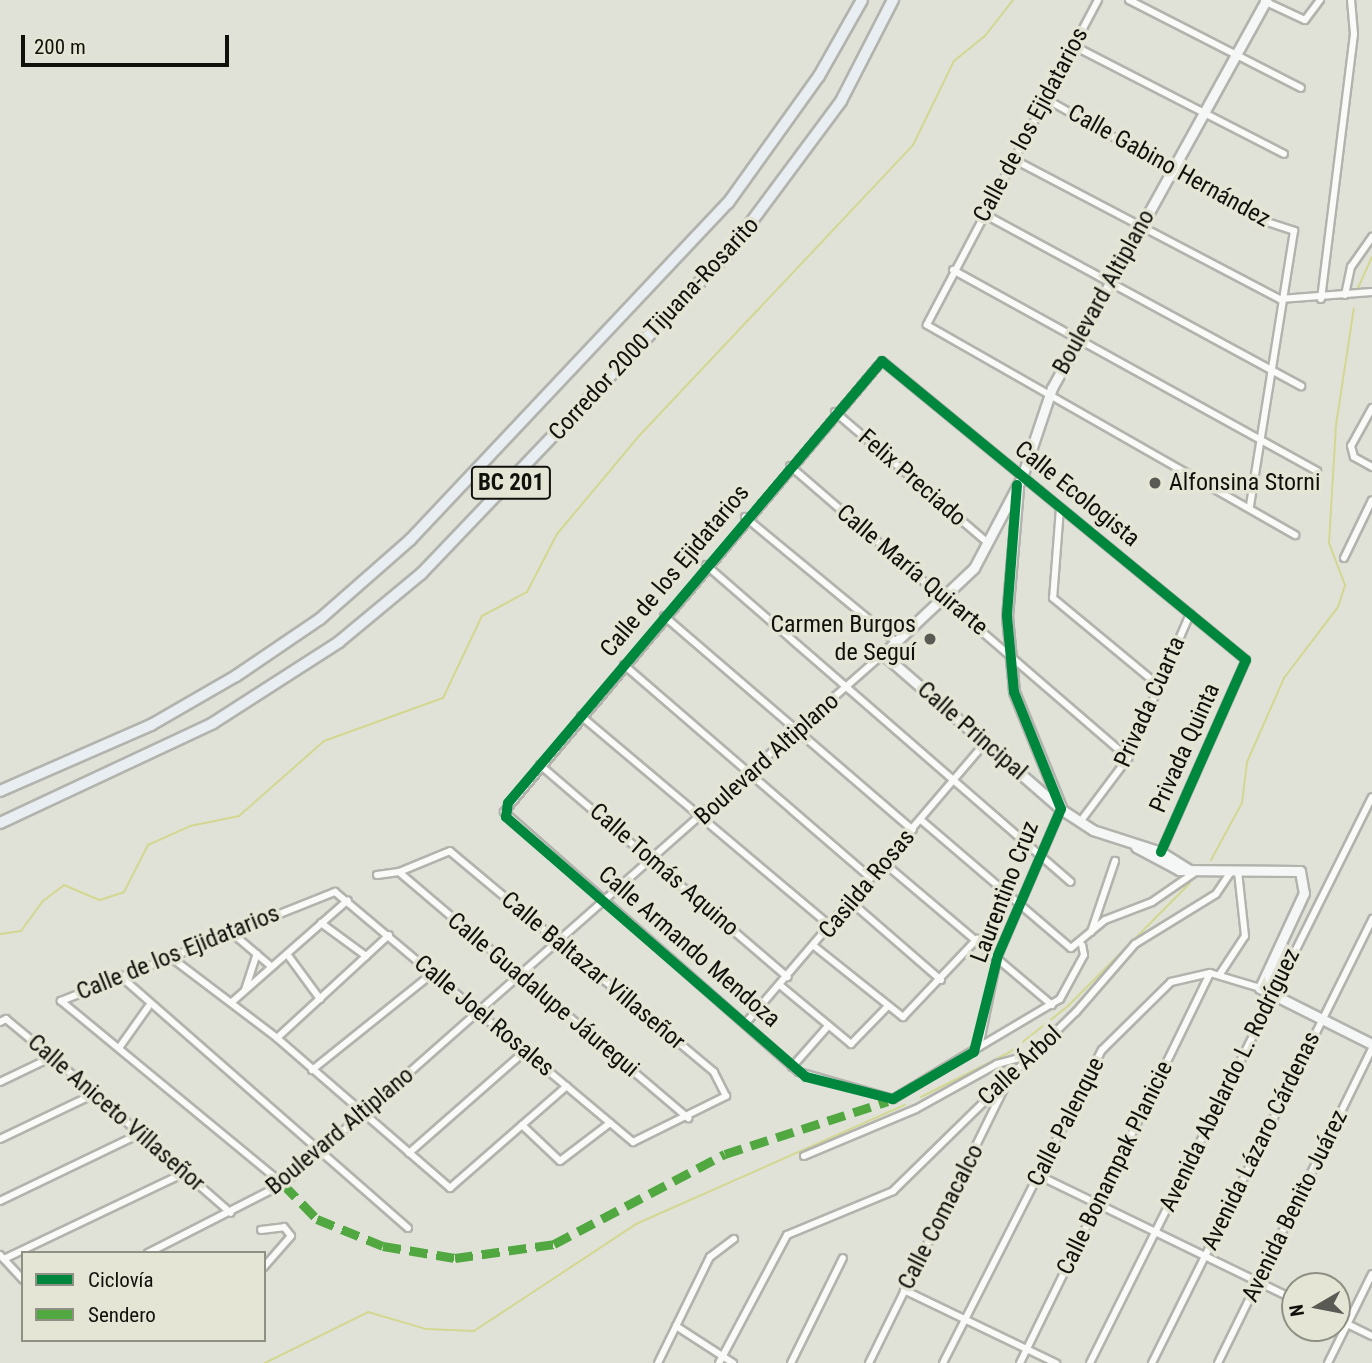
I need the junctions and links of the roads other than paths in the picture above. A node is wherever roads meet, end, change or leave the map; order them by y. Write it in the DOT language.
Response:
graph roads {
  1 [pos="862,0"];
  2 [pos="893,0"];
  3 [pos="1098,0"];
  4 [pos="1129,0"];
  5 [pos="1320,0"];
  6 [pos="1350,0"];
  7 [pos="1264,1"];
  8 [pos="1074,46"];
  9 [pos="1234,56"];
  10 [pos="1301,88"];
  11 [pos="1046,99"];
  12 [pos="1202,112"];
  13 [pos="1284,154"];
  14 [pos="1013,159"];
  15 [pos="1172,169"];
  16 [pos="984,214"];
  17 [pos="1140,226"];
  18 [pos="1372,237"];
  19 [pos="953,271"];
  20 [pos="1109,282"];
  21 [pos="1372,292"];
  22 [pos="1345,295"];
  23 [pos="1280,299"];
  24 [pos="1321,299"];
  25 [pos="1078,340"];
  26 [pos="882,361"];
  27 [pos="1272,370"];
  28 [pos="1301,386"];
  29 [pos="1049,395"];
  30 [pos="1372,408"];
  31 [pos="835,412"];
  32 [pos="1261,438"];
  33 [pos="790,466"];
  34 [pos="1372,467"];
  35 [pos="1317,471"];
  36 [pos="1020,481"];
  37 [pos="1372,500"];
  38 [pos="1250,506"];
  39 [pos="1060,508"];
  40 [pos="745,517"];
  41 [pos="1295,534"];
  42 [pos="988,543"];
  43 [pos="1344,558"];
  44 [pos="706,565"];
  45 [pos="945,600"];
  46 [pos="1190,614"];
  47 [pos="664,616"];
  48 [pos="896,642"];
  49 [pos="1010,653"];
  50 [pos="883,654"];
  51 [pos="1246,660"];
  52 [pos="624,665"];
  53 [pos="1158,685"];
  54 [pos="847,688"];
  55 [pos="581,716"];
  56 [pos="802,731"];
  57 [pos="986,742"];
  58 [pos="1128,758"];
  59 [pos="540,765"];
  60 [pos="752,774"];
  61 [pos="955,779"];
  62 [pos="0,791"];
  63 [pos="1372,797"];
  64 [pos="1061,809"];
  65 [pos="505,812"];
  66 [pos="703,816"];
  67 [pos="921,820"];
  68 [pos="1080,822"];
  69 [pos="0,823"];
  70 [pos="913,830"];
  71 [pos="1136,847"];
  72 [pos="1161,852"];
  73 [pos="1040,853"];
  74 [pos="654,858"];
  75 [pos="1115,861"];
  76 [pos="884,863"];
  77 [pos="1192,870"];
  78 [pos="398,872"];
  79 [pos="1234,873"];
  80 [pos="377,875"];
  81 [pos="871,878"];
  82 [pos="1071,882"];
  83 [pos="330,892"];
  84 [pos="348,900"];
  85 [pos="607,901"];
  86 [pos="851,902"];
  87 [pos="1022,907"];
  88 [pos="1372,919"];
  89 [pos="321,923"];
  90 [pos="830,926"];
  91 [pos="232,933"];
  92 [pos="1091,934"];
  93 [pos="389,935"];
  94 [pos="977,939"];
  95 [pos="558,942"];
  96 [pos="814,946"];
  97 [pos="1078,946"];
  98 [pos="257,954"];
  99 [pos="287,954"];
  100 [pos="998,955"];
  101 [pos="170,956"];
  102 [pos="366,956"];
  103 [pos="272,967"];
  104 [pos="1210,973"];
  105 [pos="432,974"];
  106 [pos="1220,974"];
  107 [pos="118,975"];
  108 [pos="521,975"];
  109 [pos="787,977"];
  110 [pos="941,980"];
  111 [pos="781,986"];
  112 [pos="1260,988"];
  113 [pos="244,991"];
  114 [pos="1272,995"];
  115 [pos="320,999"];
  116 [pos="232,1002"];
  117 [pos="1052,1005"];
  118 [pos="148,1007"];
  119 [pos="887,1007"];
  120 [pos="480,1013"];
  121 [pos="1322,1019"];
  122 [pos="0,1022"];
  123 [pos="745,1024"];
  124 [pos="828,1026"];
  125 [pos="277,1038"];
  126 [pos="1372,1046"];
  127 [pos="979,1047"];
  128 [pos="119,1048"];
  129 [pos="525,1051"];
  130 [pos="1032,1055"];
  131 [pos="52,1057"];
  132 [pos="792,1067"];
  133 [pos="312,1070"];
  134 [pos="1013,1071"];
  135 [pos="0,1082"];
  136 [pos="567,1086"];
  137 [pos="910,1093"];
  138 [pos="92,1095"];
  139 [pos="916,1109"];
  140 [pos="362,1114"];
  141 [pos="688,1118"];
  142 [pos="610,1123"];
  143 [pos="522,1125"];
  144 [pos="139,1134"];
  145 [pos="0,1139"];
  146 [pos="323,1150"];
  147 [pos="409,1153"];
  148 [pos="804,1156"];
  149 [pos="186,1172"];
  150 [pos="1038,1175"];
  151 [pos="283,1184"];
  152 [pos="0,1201"];
  153 [pos="1098,1202"];
  154 [pos="231,1213"];
  155 [pos="408,1228"];
  156 [pos="261,1230"];
  157 [pos="1155,1231"];
  158 [pos="734,1239"];
  159 [pos="152,1251"];
  160 [pos="2,1257"];
  161 [pos="1204,1257"];
  162 [pos="843,1258"];
  163 [pos="266,1265"];
  164 [pos="1372,1273"];
  165 [pos="21,1278"];
  166 [pos="1257,1282"];
  167 [pos="904,1290"];
  168 [pos="1281,1293"];
  169 [pos="1351,1316"];
  170 [pos="964,1320"];
  171 [pos="676,1326"];
  172 [pos="1351,1326"];
  173 [pos="1372,1336"];
  174 [pos="1338,1342"];
  175 [pos="1027,1349"];
  176 [pos="721,1360"];
  177 [pos="657,1363"];
  178 [pos="733,1363"];
  179 [pos="791,1363"];
  180 [pos="869,1363"];
  181 [pos="943,1363"];
  182 [pos="1020,1363"];
  183 [pos="1056,1363"];
  184 [pos="1090,1363"];
  185 [pos="1152,1363"];
  186 [pos="1218,1363"];
  187 [pos="1328,1363"];
  1 -- 62 [label="highway, Corredor 2000 Tijuana-Rosarito / BC 201"];
  2 -- 69 [label="highway, Corredor 2000 Tijuana-Rosarito / BC 201"];
  3 -- 8 [label="street, Calle de los Ejidatarios"];
  4 -- 9 [label="street"];
  5 -- 7 [label="street"];
  6 -- 24 [label="street"];
  7 -- 9 [label="street, Boulevard Altiplano"];
  8 -- 11 [label="street, Calle de los Ejidatarios"];
  8 -- 12 [label="street"];
  9 -- 10 [label="street"];
  9 -- 12 [label="street, Boulevard Altiplano"];
  11 -- 14 [label="street, Calle de los Ejidatarios"];
  11 -- 15 [label="street, Calle Gabino Hernández"];
  12 -- 13 [label="street"];
  12 -- 15 [label="street, Boulevard Altiplano"];
  14 -- 16 [label="street, Calle de los Ejidatarios"];
  14 -- 17 [label="street"];
  15 -- 17 [label="street, Boulevard Altiplano"];
  15 -- 23 [label="street, Calle Gabino Hernández"];
  16 -- 19 [label="street, Calle de los Ejidatarios"];
  16 -- 20 [label="street"];
  17 -- 20 [label="street, Boulevard Altiplano"];
  17 -- 23 [label="street"];
  18 -- 22 [label="street"];
  19 -- 25 [label="street"];
  19 -- 29 [label="street, Calle de los Ejidatarios"];
  20 -- 25 [label="street, Boulevard Altiplano"];
  20 -- 27 [label="street"];
  21 -- 22 [label="street"];
  22 -- 24 [label="street"];
  23 -- 24 [label="street"];
  23 -- 27 [label="street"];
  25 -- 29 [label="street, Boulevard Altiplano"];
  25 -- 32 [label="street"];
  26 -- 31 [label="street, Calle de los Ejidatarios"];
  26 -- 36 [label="street, Calle Ecologista"];
  27 -- 28 [label="street"];
  27 -- 32 [label="street"];
  29 -- 36 [label="street, Boulevard Altiplano"];
  29 -- 38 [label="street"];
  30 -- 34 [label="street"];
  31 -- 33 [label="street, Calle de los Ejidatarios"];
  31 -- 42 [label="street, Felix Preciado"];
  32 -- 35 [label="street"];
  32 -- 38 [label="street"];
  33 -- 40 [label="street, Calle de los Ejidatarios"];
  33 -- 45 [label="street, Calle María Quirarte"];
  36 -- 39 [label="street, Calle Ecologista"];
  36 -- 42 [label="street, Boulevard Altiplano"];
  36 -- 49 [label="street"];
  37 -- 43 [label="street"];
  38 -- 41 [label="street"];
  39 -- 46 [label="street, Calle Ecologista"];
  39 -- 53 [label="street"];
  40 -- 44 [label="street, Calle de los Ejidatarios"];
  40 -- 48 [label="street"];
  42 -- 45 [label="street, Boulevard Altiplano"];
  44 -- 47 [label="street, Calle de los Ejidatarios"];
  44 -- 54 [label="street"];
  45 -- 48 [label="street, Boulevard Altiplano"];
  45 -- 49 [label="street, Calle María Quirarte"];
  46 -- 51 [label="street, Calle Ecologista"];
  46 -- 53 [label="street, Privada Cuarta"];
  47 -- 52 [label="street, Calle de los Ejidatarios"];
  47 -- 56 [label="street"];
  48 -- 50 [label="street, Boulevard Altiplano"];
  49 -- 58 [label="street, Calle María Quirarte"];
  49 -- 64 [label="street"];
  50 -- 54 [label="street, Boulevard Altiplano"];
  50 -- 57 [label="street, Calle Principal"];
  51 -- 72 [label="street, Privada Quinta"];
  52 -- 55 [label="street, Calle de los Ejidatarios"];
  52 -- 60 [label="street"];
  53 -- 58 [label="street, Privada Cuarta"];
  54 -- 56 [label="street, Boulevard Altiplano"];
  54 -- 61 [label="street"];
  55 -- 59 [label="street, Calle de los Ejidatarios"];
  55 -- 66 [label="street"];
  56 -- 60 [label="street, Boulevard Altiplano"];
  56 -- 70 [label="street"];
  57 -- 61 [label="street, Casilda Rosas"];
  57 -- 64 [label="street, Calle Principal"];
  58 -- 68 [label="street, Privada Cuarta"];
  59 -- 65 [label="street, Calle de los Ejidatarios"];
  59 -- 74 [label="street, Calle Tomás Aquino"];
  60 -- 66 [label="street, Boulevard Altiplano"];
  60 -- 81 [label="street"];
  61 -- 67 [label="street, Casilda Rosas"];
  61 -- 73 [label="street"];
  63 -- 114 [label="street, Avenida Abelardo L. Rodríguez"];
  64 -- 68 [label="street, Calle Principal"];
  64 -- 73 [label="street, Laurentino Cruz"];
  65 -- 85 [label="street, Calle Armando Mendoza"];
  66 -- 74 [label="street, Boulevard Altiplano"];
  66 -- 90 [label="street"];
  67 -- 70 [label="street, Casilda Rosas"];
  67 -- 87 [label="street"];
  68 -- 71 [label="street, Calle Principal"];
  70 -- 76 [label="street, Casilda Rosas"];
  71 -- 72 [label="street, Calle Principal"];
  71 -- 77 [label="street, Calle Principal"];
  72 -- 77 [label="street, Calle Principal"];
  73 -- 82 [label="street"];
  73 -- 87 [label="street, Laurentino Cruz"];
  74 -- 85 [label="street, Boulevard Altiplano"];
  74 -- 109 [label="street, Calle Tomás Aquino"];
  75 -- 92 [label="street"];
  76 -- 81 [label="street, Casilda Rosas"];
  76 -- 94 [label="street"];
  77 -- 79 [label="street, Calle Principal"];
  77 -- 92 [label="street"];
  78 -- 80 [label="street"];
  78 -- 95 [label="street, Calle Baltazar Villaseñor"];
  78 -- 108 [label="street, Calle Guadalupe Jáuregui"];
  79 -- 106 [label="street"];
  79 -- 112 [label="street, Calle Principal"];
  79 -- 130 [label="street, Calle Árbol"];
  81 -- 86 [label="street, Casilda Rosas"];
  83 -- 84 [label="street, Calle Joel Rosales"];
  83 -- 91 [label="street, Calle de los Ejidatarios"];
  84 -- 89 [label="street"];
  84 -- 93 [label="street, Calle Joel Rosales"];
  85 -- 95 [label="street, Boulevard Altiplano"];
  85 -- 123 [label="street, Calle Armando Mendoza"];
  86 -- 90 [label="street, Casilda Rosas"];
  86 -- 110 [label="street"];
  87 -- 97 [label="street"];
  87 -- 100 [label="street, Laurentino Cruz"];
  88 -- 121 [label="street, Avenida Lázaro Cárdenas"];
  89 -- 99 [label="street"];
  89 -- 102 [label="street"];
  90 -- 96 [label="street, Casilda Rosas"];
  91 -- 98 [label="street"];
  91 -- 101 [label="street, Calle de los Ejidatarios"];
  92 -- 97 [label="street"];
  93 -- 102 [label="street"];
  93 -- 105 [label="street, Calle Joel Rosales"];
  94 -- 100 [label="street"];
  94 -- 110 [label="street"];
  95 -- 108 [label="street, Boulevard Altiplano"];
  95 -- 141 [label="street, Calle Baltazar Villaseñor"];
  96 -- 109 [label="street, Casilda Rosas"];
  96 -- 119 [label="street"];
  97 -- 117 [label="street"];
  98 -- 103 [label="street"];
  98 -- 113 [label="street"];
  99 -- 103 [label="street"];
  99 -- 115 [label="street"];
  100 -- 117 [label="street"];
  100 -- 127 [label="street, Laurentino Cruz"];
  101 -- 107 [label="street, Calle de los Ejidatarios"];
  101 -- 116 [label="street"];
  102 -- 115 [label="street"];
  103 -- 113 [label="street"];
  104 -- 106 [label="street, Calle Palenque"];
  104 -- 150 [label="street, Calle Palenque"];
  104 -- 153 [label="street, Calle Bonampak Planicie"];
  105 -- 120 [label="street, Calle Joel Rosales"];
  105 -- 133 [label="street"];
  106 -- 112 [label="street, Calle Palenque"];
  107 -- 118 [label="street"];
  107 -- 128 [label="street, Calle de los Ejidatarios"];
  108 -- 120 [label="street, Boulevard Altiplano"];
  108 -- 141 [label="street, Calle Guadalupe Jáuregui"];
  109 -- 111 [label="street, Casilda Rosas"];
  110 -- 119 [label="street"];
  111 -- 123 [label="street, Casilda Rosas"];
  111 -- 124 [label="street"];
  112 -- 114 [label="street"];
  113 -- 116 [label="street"];
  114 -- 121 [label="street"];
  114 -- 157 [label="street, Avenida Abelardo L. Rodríguez"];
  115 -- 125 [label="street"];
  116 -- 125 [label="street"];
  117 -- 127 [label="street"];
  118 -- 128 [label="street"];
  118 -- 146 [label="street"];
  119 -- 124 [label="street"];
  120 -- 129 [label="street, Calle Joel Rosales"];
  120 -- 140 [label="street, Boulevard Altiplano"];
  121 -- 126 [label="street"];
  121 -- 161 [label="street, Avenida Lázaro Cárdenas"];
  122 -- 131 [label="street, Calle Aniceto Villaseñor"];
  123 -- 132 [label="street, Calle Armando Mendoza"];
  124 -- 132 [label="street"];
  125 -- 133 [label="street"];
  126 -- 166 [label="street, Avenida Benito Juárez"];
  127 -- 137 [label="street"];
  128 -- 151 [label="street, Calle de los Ejidatarios"];
  129 -- 136 [label="street, Calle Joel Rosales"];
  129 -- 147 [label="street"];
  130 -- 134 [label="street, Calle Árbol"];
  130 -- 139 [label="street"];
  131 -- 135 [label="street"];
  131 -- 138 [label="street, Calle Aniceto Villaseñor"];
  132 -- 137 [label="street, Calle Armando Mendoza"];
  133 -- 140 [label="street"];
  134 -- 167 [label="street, Calle Comacalco"];
  134 -- 176 [label="street, Calle Árbol"];
  136 -- 142 [label="street, Calle Joel Rosales"];
  136 -- 143 [label="street"];
  137 -- 139 [label="street"];
  138 -- 144 [label="street, Calle Aniceto Villaseñor"];
  138 -- 145 [label="street"];
  139 -- 148 [label="street"];
  140 -- 146 [label="street, Boulevard Altiplano"];
  140 -- 147 [label="street"];
  141 -- 142 [label="street, Calle Joel Rosales"];
  142 -- 143 [label="street"];
  143 -- 147 [label="street"];
  144 -- 149 [label="street, Calle Aniceto Villaseñor"];
  144 -- 152 [label="street"];
  146 -- 151 [label="street, Boulevard Altiplano"];
  146 -- 155 [label="street"];
  149 -- 154 [label="street, Calle Aniceto Villaseñor"];
  149 -- 160 [label="street"];
  150 -- 153 [label="street"];
  150 -- 170 [label="street, Calle Palenque"];
  151 -- 154 [label="street, Boulevard Altiplano"];
  153 -- 157 [label="street"];
  153 -- 175 [label="street, Calle Bonampak Planicie"];
  154 -- 159 [label="street, Boulevard Altiplano"];
  156 -- 163 [label="street"];
  157 -- 161 [label="street"];
  157 -- 184 [label="street, Avenida Abelardo L. Rodríguez"];
  158 -- 171 [label="street"];
  160 -- 165 [label="street"];
  161 -- 166 [label="street"];
  161 -- 185 [label="street, Avenida Lázaro Cárdenas"];
  162 -- 179 [label="street"];
  164 -- 169 [label="street"];
  166 -- 168 [label="street"];
  166 -- 186 [label="street, Avenida Benito Juárez"];
  167 -- 170 [label="street"];
  167 -- 180 [label="street, Calle Comacalco"];
  170 -- 175 [label="street"];
  170 -- 181 [label="street, Calle Palenque"];
  171 -- 176 [label="street"];
  171 -- 177 [label="street"];
  172 -- 173 [label="street"];
  174 -- 187 [label="street"];
  175 -- 182 [label="street, Calle Bonampak Planicie"];
  175 -- 183 [label="street"];
  176 -- 178 [label="street"];
}
